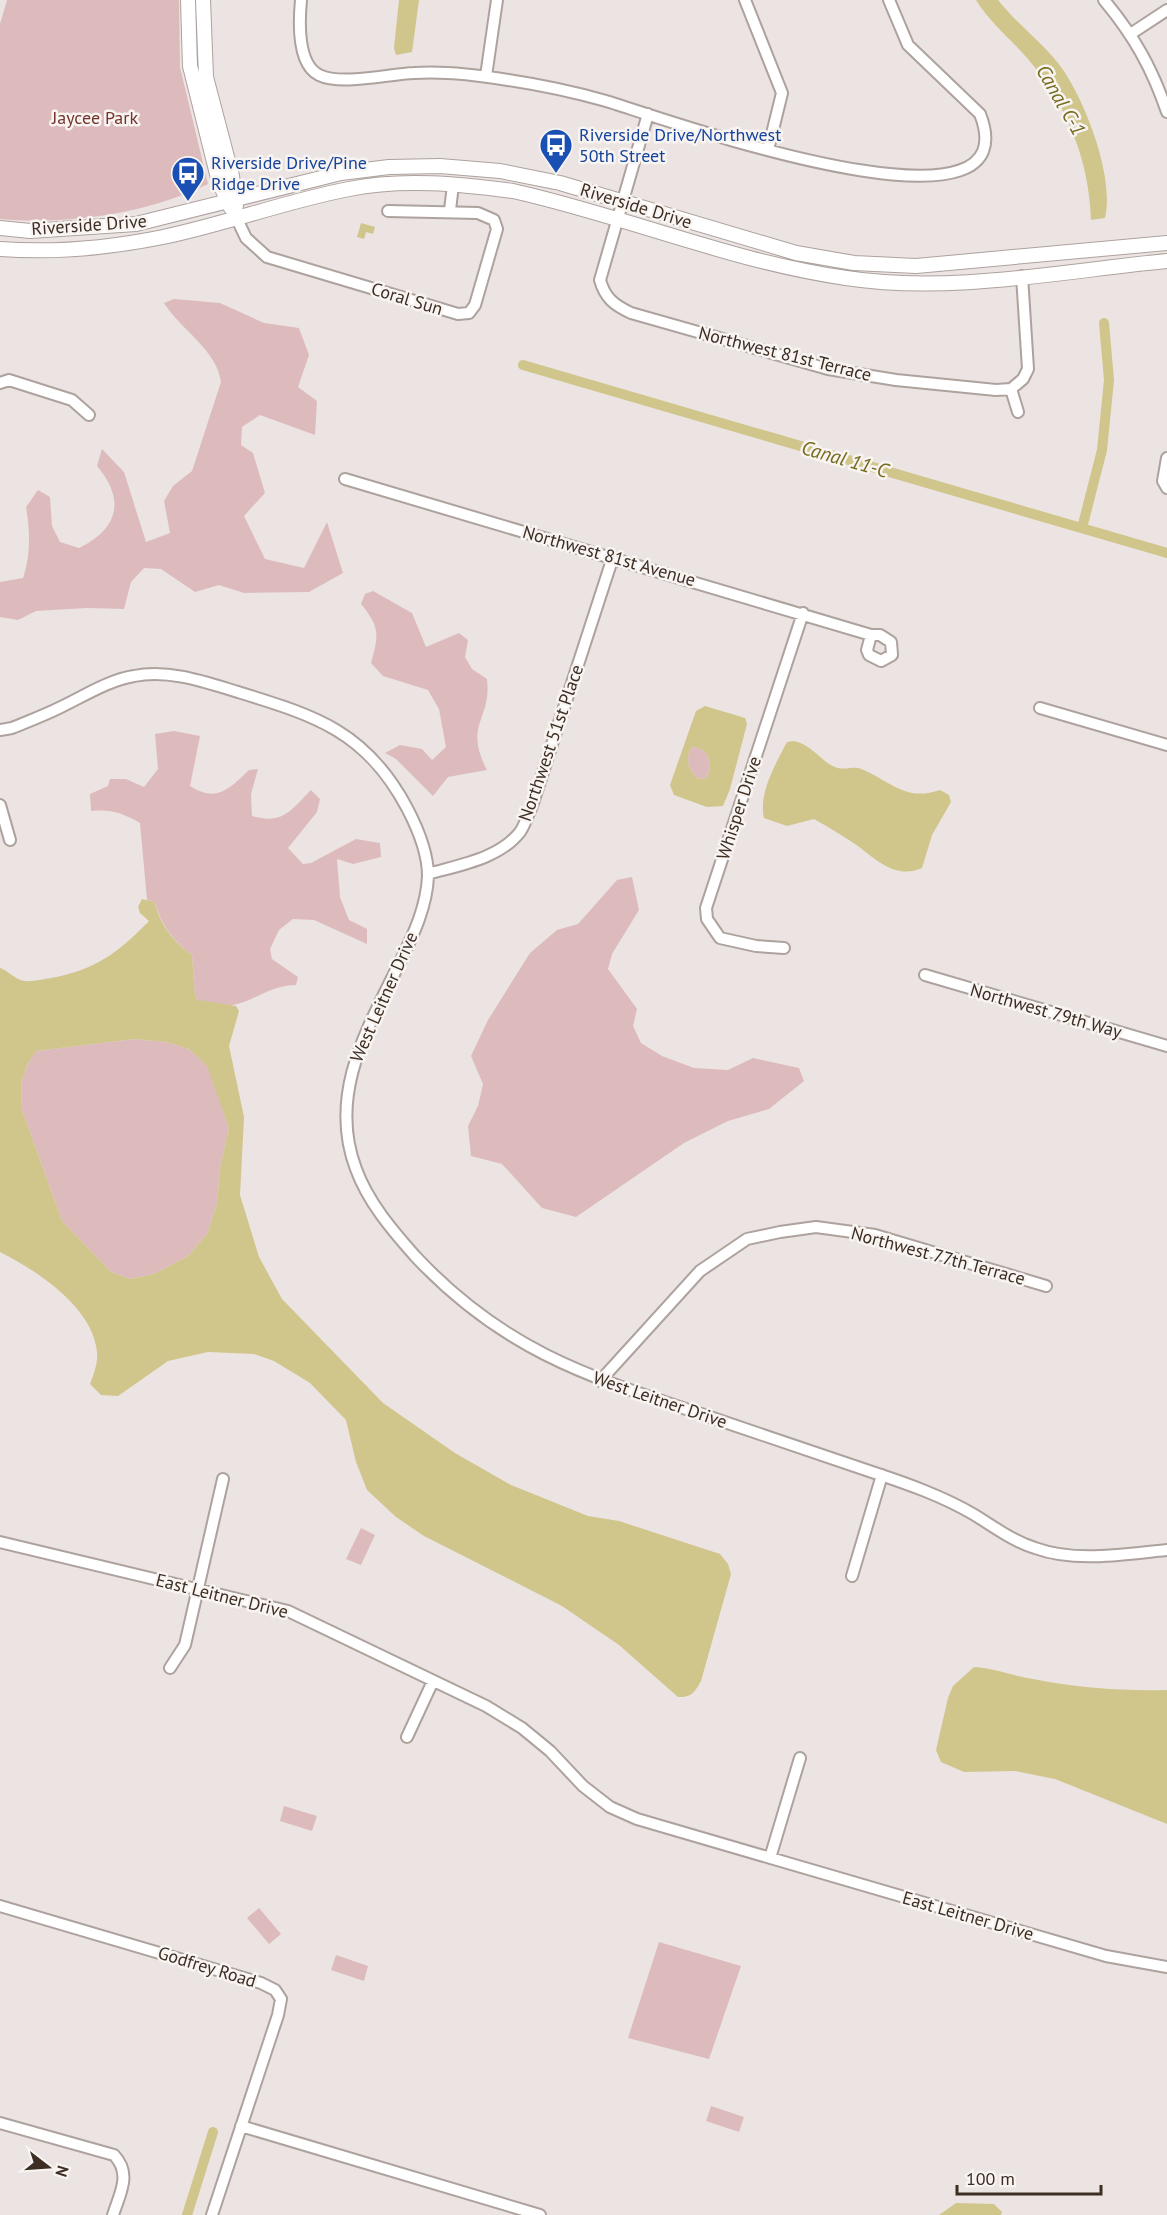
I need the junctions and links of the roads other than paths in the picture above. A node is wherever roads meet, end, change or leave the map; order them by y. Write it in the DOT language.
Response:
graph roads {
  1 [pos="188,0"];
  2 [pos="203,0"];
  3 [pos="301,0"];
  4 [pos="497,0"];
  5 [pos="745,0"];
  6 [pos="889,0"];
  7 [pos="1104,0"];
  8 [pos="1167,10"];
  9 [pos="1132,33"];
  10 [pos="486,76"];
  11 [pos="1167,112"];
  12 [pos="648,114"];
  13 [pos="768,150"];
  14 [pos="453,184"];
  15 [pos="232,200"];
  16 [pos="622,202"];
  17 [pos="450,210"];
  18 [pos="388,211"];
  19 [pos="236,218"];
  20 [pos="617,219"];
  21 [pos="0,228"];
  22 [pos="1167,243"];
  23 [pos="0,249"];
  24 [pos="1167,261"];
  25 [pos="1022,276"];
  26 [pos="0,383"];
  27 [pos="1011,388"];
  28 [pos="1018,412"];
  29 [pos="89,415"];
  30 [pos="1167,458"];
  31 [pos="345,479"];
  32 [pos="1167,488"];
  33 [pos="613,557"];
  34 [pos="803,613"];
  35 [pos="872,635"];
  36 [pos="1040,708"];
  37 [pos="0,730"];
  38 [pos="1167,745"];
  39 [pos="0,805"];
  40 [pos="10,840"];
  41 [pos="428,874"];
  42 [pos="784,948"];
  43 [pos="926,975"];
  44 [pos="1167,1046"];
  45 [pos="1046,1286"];
  46 [pos="600,1381"];
  47 [pos="882,1475"];
  48 [pos="222,1479"];
  49 [pos="0,1542"];
  50 [pos="1167,1550"];
  51 [pos="852,1576"];
  52 [pos="198,1588"];
  53 [pos="170,1668"];
  54 [pos="433,1681"];
  55 [pos="407,1737"];
  56 [pos="801,1758"];
  57 [pos="770,1858"];
  58 [pos="0,1906"];
  59 [pos="1167,1967"];
  60 [pos="0,2123"];
  61 [pos="241,2126"];
  62 [pos="113,2215"];
  63 [pos="212,2215"];
  64 [pos="540,2215"];
  1 -- 15 [label="street"];
  2 -- 15 [label="street"];
  3 -- 10 [label="street"];
  4 -- 10 [label="street"];
  5 -- 13 [label="street"];
  6 -- 13 [label="street"];
  7 -- 9 [label="street"];
  8 -- 9 [label="street"];
  9 -- 11 [label="street"];
  10 -- 12 [label="street"];
  12 -- 13 [label="street"];
  12 -- 16 [label="street"];
  14 -- 17 [label="street"];
  14 -- 19 [label="street, Riverside Drive"];
  14 -- 20 [label="street, Riverside Drive"];
  15 -- 16 [label="street, Riverside Drive"];
  15 -- 19 [label="street"];
  15 -- 21 [label="street, Riverside Drive"];
  16 -- 20 [label="street"];
  16 -- 22 [label="street, Riverside Drive"];
  17 -- 18 [label="street, Coral Sun"];
  17 -- 19 [label="street, Coral Sun"];
  19 -- 23 [label="street, Riverside Drive"];
  20 -- 25 [label="street, Riverside Drive"];
  20 -- 27 [label="street, Northwest 81st Terrace"];
  24 -- 25 [label="street, Riverside Drive"];
  25 -- 27 [label="street"];
  26 -- 29 [label="street"];
  27 -- 28 [label="street"];
  30 -- 32 [label="street"];
  31 -- 33 [label="street, Northwest 81st Avenue"];
  33 -- 34 [label="street, Northwest 81st Avenue"];
  33 -- 41 [label="street, Northwest 51st Place"];
  34 -- 35 [label="street, Northwest 81st Avenue"];
  34 -- 42 [label="street, Whisper Drive"];
  36 -- 38 [label="street"];
  37 -- 41 [label="street, West Leitner Drive"];
  39 -- 40 [label="street"];
  41 -- 46 [label="street, West Leitner Drive"];
  43 -- 44 [label="street, Northwest 79th Way"];
  45 -- 46 [label="street, Northwest 77th Terrace"];
  46 -- 47 [label="street, West Leitner Drive"];
  47 -- 50 [label="street, West Leitner Drive"];
  47 -- 51 [label="street"];
  48 -- 52 [label="street"];
  49 -- 52 [label="street, East Leitner Drive"];
  52 -- 53 [label="street"];
  52 -- 54 [label="street, East Leitner Drive"];
  54 -- 55 [label="street"];
  54 -- 57 [label="street, East Leitner Drive"];
  56 -- 57 [label="street"];
  57 -- 59 [label="street, East Leitner Drive"];
  58 -- 61 [label="street, Godfrey Road"];
  60 -- 62 [label="street"];
  61 -- 63 [label="street, Godfrey Road"];
  61 -- 64 [label="street"];
}
